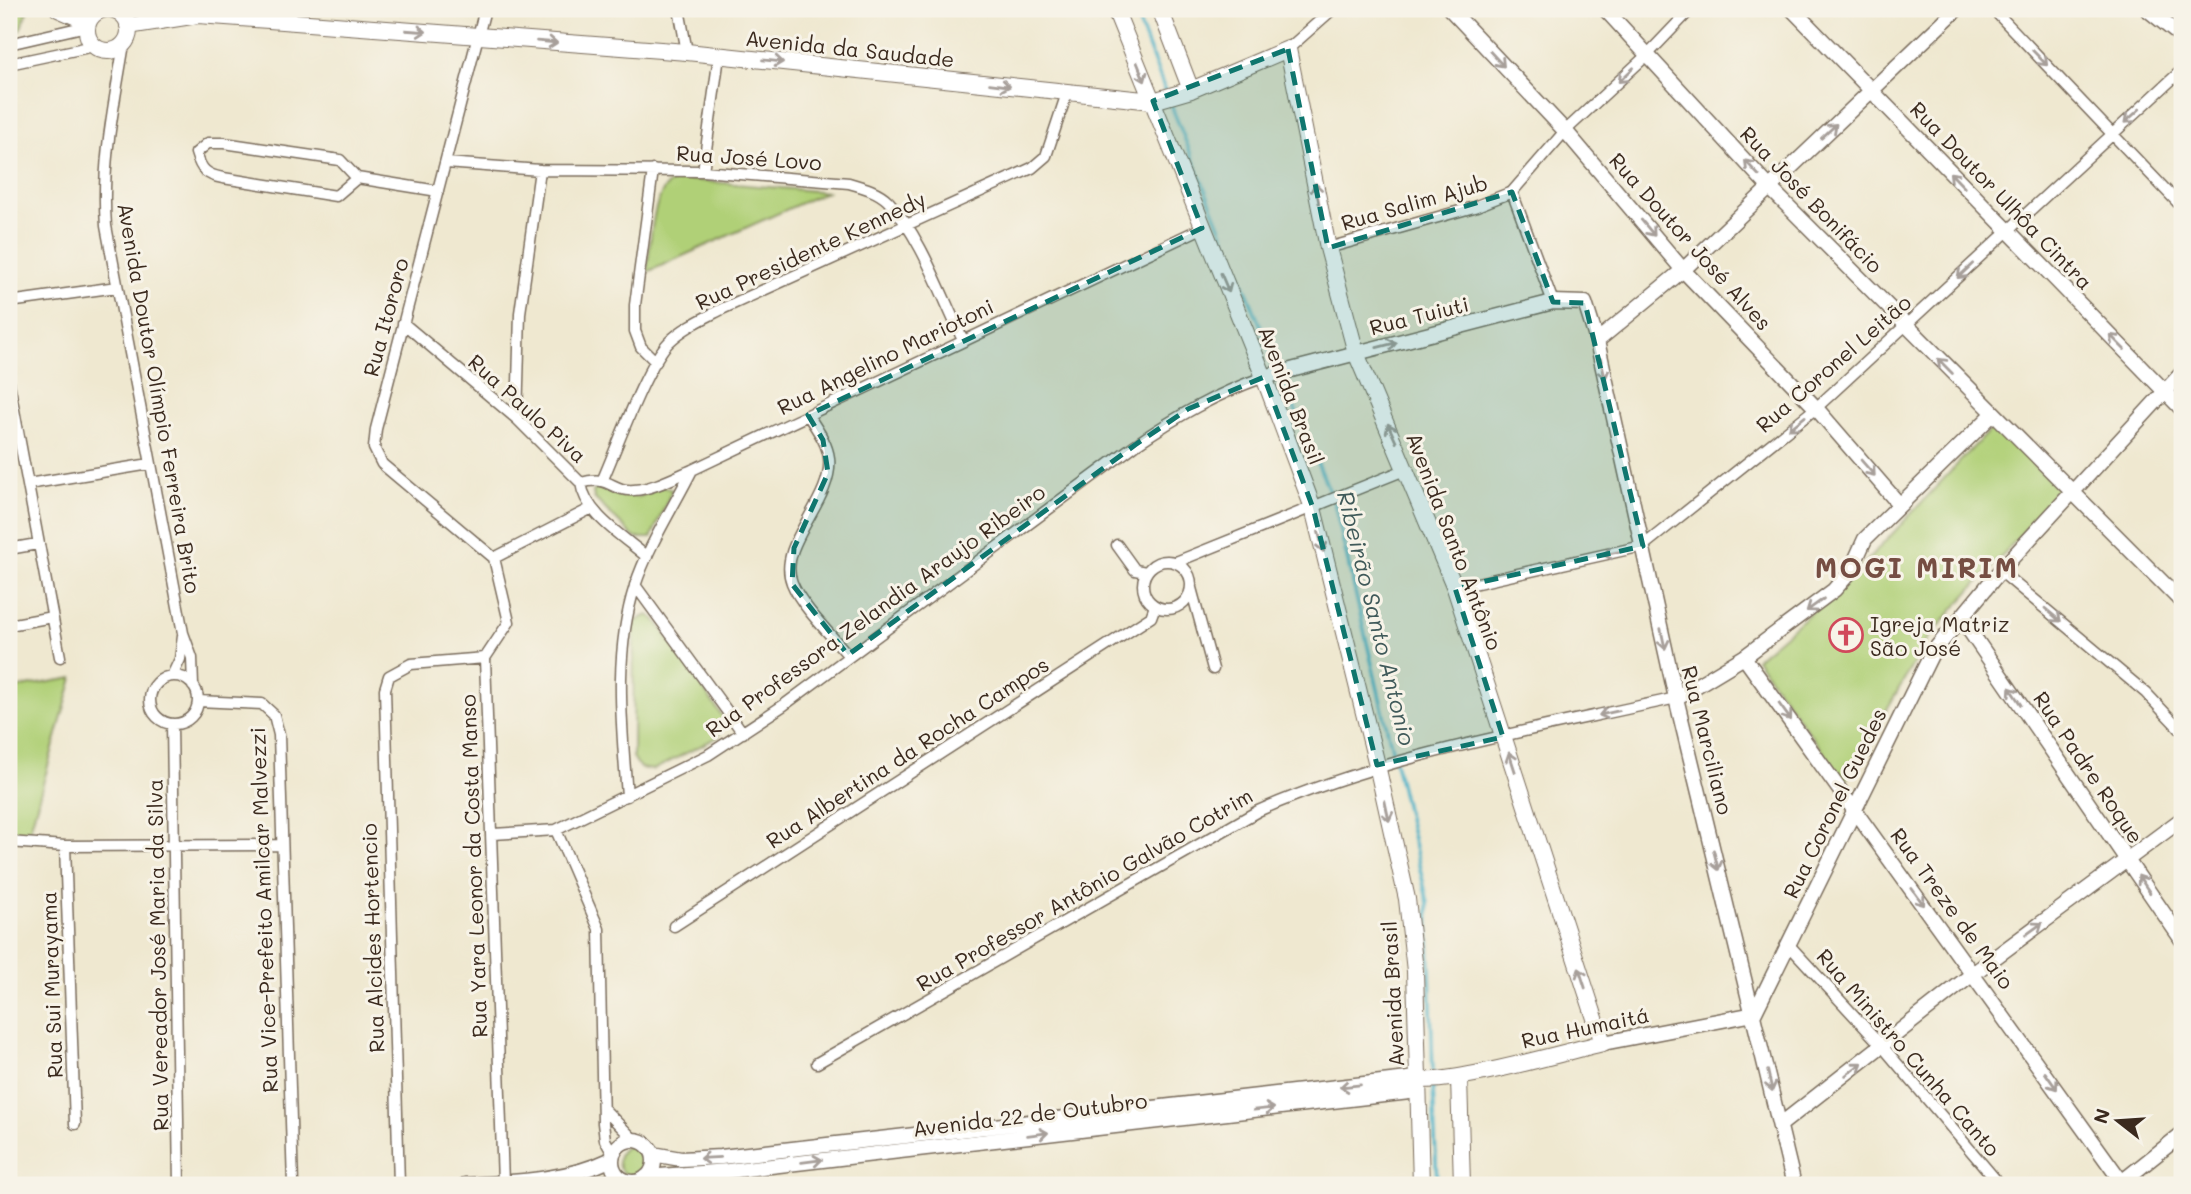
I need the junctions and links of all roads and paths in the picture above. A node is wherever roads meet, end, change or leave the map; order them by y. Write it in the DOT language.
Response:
graph roads {
  1 [pos="58,9"];
  2 [pos="118,9"];
  3 [pos="485,9"];
  4 [pos="680,9"];
  5 [pos="1115,9"];
  6 [pos="1160,9"];
  7 [pos="1333,9"];
  8 [pos="1450,9"];
  9 [pos="1605,9"];
  10 [pos="1691,9"];
  11 [pos="1792,9"];
  12 [pos="1957,9"];
  13 [pos="1993,9"];
  14 [pos="2147,9"];
  15 [pos="88,24"];
  16 [pos="128,26"];
  17 [pos="479,36"];
  18 [pos="2182,37"];
  19 [pos="9,44"];
  20 [pos="124,44"];
  21 [pos="94,46"];
  22 [pos="1288,50"];
  23 [pos="687,52"];
  24 [pos="1647,55"];
  25 [pos="719,56"];
  26 [pos="9,64"];
  27 [pos="2182,70"];
  28 [pos="1186,91"];
  29 [pos="1871,91"];
  30 [pos="1067,93"];
  31 [pos="1158,100"];
  32 [pos="1565,131"];
  33 [pos="2112,134"];
  34 [pos="446,163"];
  35 [pos="540,170"];
  36 [pos="653,170"];
  37 [pos="703,171"];
  38 [pos="357,178"];
  39 [pos="1769,187"];
  40 [pos="438,191"];
  41 [pos="1512,192"];
  42 [pos="2182,207"];
  43 [pos="907,226"];
  44 [pos="1202,229"];
  45 [pos="2008,231"];
  46 [pos="1328,247"];
  47 [pos="1683,270"];
  48 [pos="117,287"];
  49 [pos="9,302"];
  50 [pos="1553,302"];
  51 [pos="1585,303"];
  52 [pos="403,323"];
  53 [pos="1905,326"];
  54 [pos="963,340"];
  55 [pos="1597,341"];
  56 [pos="1356,353"];
  57 [pos="656,362"];
  58 [pos="2182,373"];
  59 [pos="1269,376"];
  60 [pos="9,383"];
  61 [pos="2165,390"];
  62 [pos="1816,408"];
  63 [pos="2182,409"];
  64 [pos="1993,414"];
  65 [pos="808,415"];
  66 [pos="517,419"];
  67 [pos="13,428"];
  68 [pos="150,464"];
  69 [pos="1407,469"];
  70 [pos="692,470"];
  71 [pos="603,479"];
  72 [pos="582,483"];
  73 [pos="28,484"];
  74 [pos="2071,492"];
  75 [pos="1898,503"];
  76 [pos="1319,506"];
  77 [pos="592,508"];
  78 [pos="37,544"];
  79 [pos="1117,545"];
  80 [pos="1643,547"];
  81 [pos="9,549"];
  82 [pos="647,557"];
  83 [pos="494,558"];
  84 [pos="1176,562"];
  85 [pos="2000,571"];
  86 [pos="1146,572"];
  87 [pos="635,585"];
  88 [pos="1455,588"];
  89 [pos="1191,589"];
  90 [pos="2182,602"];
  91 [pos="1155,606"];
  92 [pos="52,617"];
  93 [pos="1961,618"];
  94 [pos="9,625"];
  95 [pos="183,633"];
  96 [pos="848,655"];
  97 [pos="60,657"];
  98 [pos="1744,657"];
  99 [pos="485,658"];
  100 [pos="1213,668"];
  101 [pos="172,676"];
  102 [pos="193,686"];
  103 [pos="1676,698"];
  104 [pos="198,702"];
  105 [pos="172,724"];
  106 [pos="2182,731"];
  107 [pos="743,733"];
  108 [pos="1503,737"];
  109 [pos="1383,764"];
  110 [pos="627,796"];
  111 [pos="1854,808"];
  112 [pos="2182,819"];
  113 [pos="556,830"];
  114 [pos="493,834"];
  115 [pos="9,842"];
  116 [pos="282,845"];
  117 [pos="65,846"];
  118 [pos="175,847"];
  119 [pos="2128,860"];
  120 [pos="674,926"];
  121 [pos="2182,940"];
  122 [pos="1788,944"];
  123 [pos="1974,973"];
  124 [pos="1754,1014"];
  125 [pos="1603,1043"];
  126 [pos="1883,1047"];
  127 [pos="817,1063"];
  128 [pos="1453,1078"];
  129 [pos="1422,1083"];
  130 [pos="604,1108"];
  131 [pos="75,1124"];
  132 [pos="1780,1125"];
  133 [pos="2182,1134"];
  134 [pos="634,1140"];
  135 [pos="653,1154"];
  136 [pos="612,1156"];
  137 [pos="646,1177"];
  138 [pos="503,1183"];
  139 [pos="614,1183"];
  140 [pos="2121,1184"];
  141 [pos="179,1185"];
  142 [pos="293,1185"];
  143 [pos="400,1185"];
  144 [pos="465,1185"];
  145 [pos="586,1185"];
  146 [pos="1421,1185"];
  147 [pos="1462,1185"];
  148 [pos="1794,1185"];
  149 [pos="2000,1185"];
  1 -- 15 [label="main road"];
  2 -- 15 [label="main road"];
  2 -- 16 [label="main road"];
  3 -- 17 [label="street, Rua Itororo"];
  4 -- 23 [label="street"];
  5 -- 31 [label="main road, Avenida Brasil, one-way"];
  6 -- 28 [label="main road"];
  7 -- 22 [label="street, Avenida da Saudade"];
  8 -- 32 [label="street, Rua Doutor José Alves, one-way"];
  9 -- 24 [label="street, Rua José Bonifácio"];
  10 -- 24 [label="street"];
  11 -- 29 [label="street, Rua Doutor Ulhôa Cintra"];
  12 -- 29 [label="street"];
  13 -- 33 [label="street, one-way"];
  14 -- 18 [label="street"];
  15 -- 19 [label="street"];
  15 -- 21 [label="main road"];
  16 -- 17 [label="main road, Avenida da Saudade, one-way"];
  16 -- 20 [label="main road"];
  17 -- 23 [label="main road, Avenida da Saudade, one-way"];
  17 -- 34 [label="street, Rua Itororo"];
  20 -- 21 [label="main road"];
  20 -- 48 [label="street, Avenida Doutor Olímpio Ferreira Brito"];
  21 -- 26 [label="street"];
  22 -- 28 [label="main road, Avenida da Saudade"];
  46 -- 22 [label="main road, Avenida Santo Antônio, one-way"];
  23 -- 25 [label="main road, Avenida da Saudade"];
  24 -- 32 [label="street, one-way"];
  39 -- 24 [label="street, Rua José Bonifácio, one-way"];
  25 -- 30 [label="main road, Avenida da Saudade, one-way"];
  25 -- 37 [label="street"];
  27 -- 33 [label="street, Rua Coronel Leitão, one-way"];
  28 -- 31 [label="main road, Avenida da Saudade"];
  39 -- 29 [label="street, one-way"];
  45 -- 29 [label="street, Rua Doutor Ulhôa Cintra, one-way"];
  30 -- 31 [label="main road, Avenida da Saudade"];
  30 -- 43 [label="street, Rua Presidente Kennedy"];
  31 -- 44 [label="main road, Avenida Brasil"];
  32 -- 41 [label="street"];
  32 -- 47 [label="street, Rua Doutor José Alves, one-way"];
  33 -- 42 [label="street"];
  33 -- 45 [label="street, Rua Coronel Leitão"];
  34 -- 35 [label="street, Rua José Lovo"];
  34 -- 40 [label="street, Rua Itororo"];
  35 -- 36 [label="street, Rua José Lovo"];
  35 -- 66 [label="street"];
  36 -- 37 [label="street, Rua José Lovo"];
  36 -- 57 [label="street"];
  37 -- 43 [label="street, Rua José Lovo"];
  38 -- 38 [label="street"];
  38 -- 40 [label="street"];
  39 -- 47 [label="street"];
  39 -- 53 [label="street, Rua José Bonifácio"];
  40 -- 52 [label="street, Rua Itororo"];
  41 -- 46 [label="street, Rua Salim Ajub"];
  41 -- 50 [label="street"];
  43 -- 54 [label="street, Rua José Lovo"];
  43 -- 57 [label="street, Rua Presidente Kennedy"];
  44 -- 54 [label="street, Rua Angelino Mariotoni"];
  44 -- 59 [label="main road, Avenida Brasil, one-way"];
  45 -- 53 [label="street, Rua Coronel Leitão, one-way"];
  61 -- 45 [label="street, Rua Doutor Ulhôa Cintra, one-way"];
  46 -- 56 [label="main road, Avenida Santo Antônio"];
  47 -- 55 [label="street"];
  47 -- 62 [label="street, Rua Doutor José Alves"];
  48 -- 49 [label="street"];
  48 -- 68 [label="street, Avenida Doutor Olímpio Ferreira Brito"];
  50 -- 51 [label="street, Rua Tuiuti"];
  56 -- 50 [label="street, Rua Tuiuti, one-way"];
  51 -- 55 [label="street, Rua Marciliano"];
  52 -- 66 [label="street, Rua Paulo Piva"];
  52 -- 83 [label="street, Rua Itororo"];
  53 -- 62 [label="street, Rua Coronel Leitão"];
  64 -- 53 [label="street, Rua José Bonifácio, one-way"];
  54 -- 65 [label="street, Rua Angelino Mariotoni"];
  55 -- 80 [label="street, Rua Marciliano, one-way"];
  56 -- 59 [label="street, Rua Tuiuti"];
  69 -- 56 [label="main road, Avenida Santo Antônio, one-way"];
  57 -- 71 [label="street, Rua Presidente Kennedy"];
  58 -- 61 [label="street, Rua Coronel Guedes"];
  59 -- 76 [label="main road, Avenida Brasil"];
  59 -- 96 [label="street, Rua Professora Zelandia Araujo Ribeiro"];
  60 -- 67 [label="street"];
  61 -- 63 [label="street, Rua Doutor Ulhôa Cintra"];
  61 -- 74 [label="street, Rua Coronel Guedes"];
  62 -- 75 [label="street, Rua Doutor José Alves, one-way"];
  62 -- 80 [label="street, Rua Coronel Leitão, one-way"];
  64 -- 74 [label="street, Rua José Bonifácio"];
  64 -- 75 [label="street"];
  65 -- 70 [label="street, Rua Angelino Mariotoni"];
  65 -- 96 [label="street"];
  66 -- 72 [label="street, Rua Paulo Piva"];
  67 -- 73 [label="street"];
  68 -- 73 [label="street"];
  68 -- 95 [label="street, Avenida Doutor Olímpio Ferreira Brito"];
  69 -- 76 [label="street"];
  69 -- 88 [label="main road, Avenida Santo Antônio"];
  70 -- 71 [label="street, Rua Angelino Mariotoni"];
  70 -- 82 [label="street"];
  71 -- 72 [label="street"];
  72 -- 77 [label="street, Rua Paulo Piva"];
  73 -- 78 [label="street"];
  74 -- 85 [label="street, Rua Coronel Guedes"];
  74 -- 90 [label="street, Rua José Bonifácio"];
  75 -- 98 [label="street, one-way"];
  76 -- 84 [label="street"];
  76 -- 109 [label="main road, Avenida Brasil, one-way"];
  77 -- 82 [label="street, Rua Paulo Piva"];
  77 -- 83 [label="street"];
  78 -- 81 [label="street"];
  78 -- 92 [label="street"];
  79 -- 86 [label="street"];
  80 -- 88 [label="street, Rua Coronel Leitão, one-way"];
  80 -- 103 [label="street, Rua Marciliano, one-way"];
  82 -- 87 [label="street"];
  83 -- 99 [label="street"];
  84 -- 86 [label="street"];
  84 -- 89 [label="street"];
  85 -- 93 [label="street, Rua Coronel Guedes"];
  85 -- 106 [label="street, one-way"];
  86 -- 91 [label="street"];
  87 -- 107 [label="street"];
  87 -- 110 [label="street"];
  88 -- 108 [label="main road, Avenida Santo Antônio"];
  89 -- 91 [label="street"];
  89 -- 100 [label="street"];
  91 -- 120 [label="street, Rua Albertina da Rocha Campos"];
  92 -- 94 [label="street"];
  92 -- 97 [label="street"];
  93 -- 111 [label="street, Rua Coronel Guedes"];
  119 -- 93 [label="street, Rua Padre Roque, one-way"];
  95 -- 101 [label="street, Avenida Doutor Olímpio Ferreira Brito"];
  95 -- 102 [label="street, Avenida Doutor Olímpio Ferreira Brito"];
  96 -- 107 [label="street, Rua Professora Zelandia Araujo Ribeiro"];
  98 -- 103 [label="street"];
  98 -- 111 [label="street, Rua Treze de Maio, one-way"];
  99 -- 114 [label="street, Rua Yara Leonor da Costa Manso"];
  99 -- 143 [label="street, Rua Alcides Hortencio"];
  101 -- 102 [label="street"];
  101 -- 105 [label="street"];
  102 -- 104 [label="street"];
  103 -- 108 [label="street, Rua Professor Antônio Galvão Cotrim, one-way"];
  103 -- 124 [label="street, Rua Marciliano, one-way"];
  104 -- 105 [label="street"];
  104 -- 116 [label="street, Rua Vice-Prefeito Amilcar Malvezzi"];
  105 -- 118 [label="street, Rua Vereador José Maria da Silva"];
  107 -- 110 [label="street, Rua Professora Zelandia Araujo Ribeiro"];
  108 -- 109 [label="street, Rua Professor Antônio Galvão Cotrim"];
  125 -- 108 [label="main road, Avenida Santo Antônio, one-way"];
  109 -- 127 [label="street, Rua Professor Antônio Galvão Cotrim"];
  109 -- 129 [label="main road, Avenida Brasil, one-way"];
  110 -- 113 [label="street, Rua Professora Zelandia Araujo Ribeiro"];
  111 -- 122 [label="street, Rua Coronel Guedes"];
  111 -- 123 [label="street, Rua Treze de Maio, one-way"];
  112 -- 119 [label="street"];
  113 -- 114 [label="street, Rua Professora Zelandia Araujo Ribeiro"];
  113 -- 130 [label="street"];
  114 -- 138 [label="street, Rua Yara Leonor da Costa Manso"];
  115 -- 117 [label="street"];
  116 -- 118 [label="street"];
  116 -- 142 [label="street, Rua Vice-Prefeito Amilcar Malvezzi"];
  117 -- 118 [label="street"];
  117 -- 131 [label="street, Rua Sui Murayama"];
  118 -- 141 [label="street, Rua Vereador José Maria da Silva"];
  121 -- 119 [label="street, Rua Padre Roque, one-way"];
  123 -- 119 [label="street, one-way"];
  122 -- 124 [label="street, Rua Coronel Guedes"];
  122 -- 126 [label="street, Rua Ministro Cunha Canto"];
  123 -- 126 [label="street"];
  123 -- 140 [label="street, Rua Treze de Maio, one-way"];
  124 -- 125 [label="street, Rua Humaitá"];
  124 -- 132 [label="street, Rua Marciliano, one-way"];
  125 -- 128 [label="main road, Rua Humaitá"];
  132 -- 126 [label="street, one-way"];
  126 -- 149 [label="street, Rua Ministro Cunha Canto"];
  128 -- 129 [label="main road, Rua Humaitá"];
  128 -- 147 [label="main road"];
  129 -- 135 [label="street, Avenida 22 de Outubro, one-way"];
  137 -- 129 [label="street, Avenida 22 de Outubro, one-way"];
  129 -- 146 [label="main road, Avenida Brasil"];
  130 -- 134 [label="street"];
  130 -- 136 [label="street"];
  132 -- 148 [label="street, Rua Marciliano"];
  133 -- 140 [label="street"];
  134 -- 135 [label="street"];
  134 -- 136 [label="street"];
  135 -- 137 [label="street"];
  136 -- 138 [label="street"];
  136 -- 139 [label="street"];
  137 -- 139 [label="street"];
  138 -- 144 [label="street"];
  139 -- 145 [label="street"];
}
